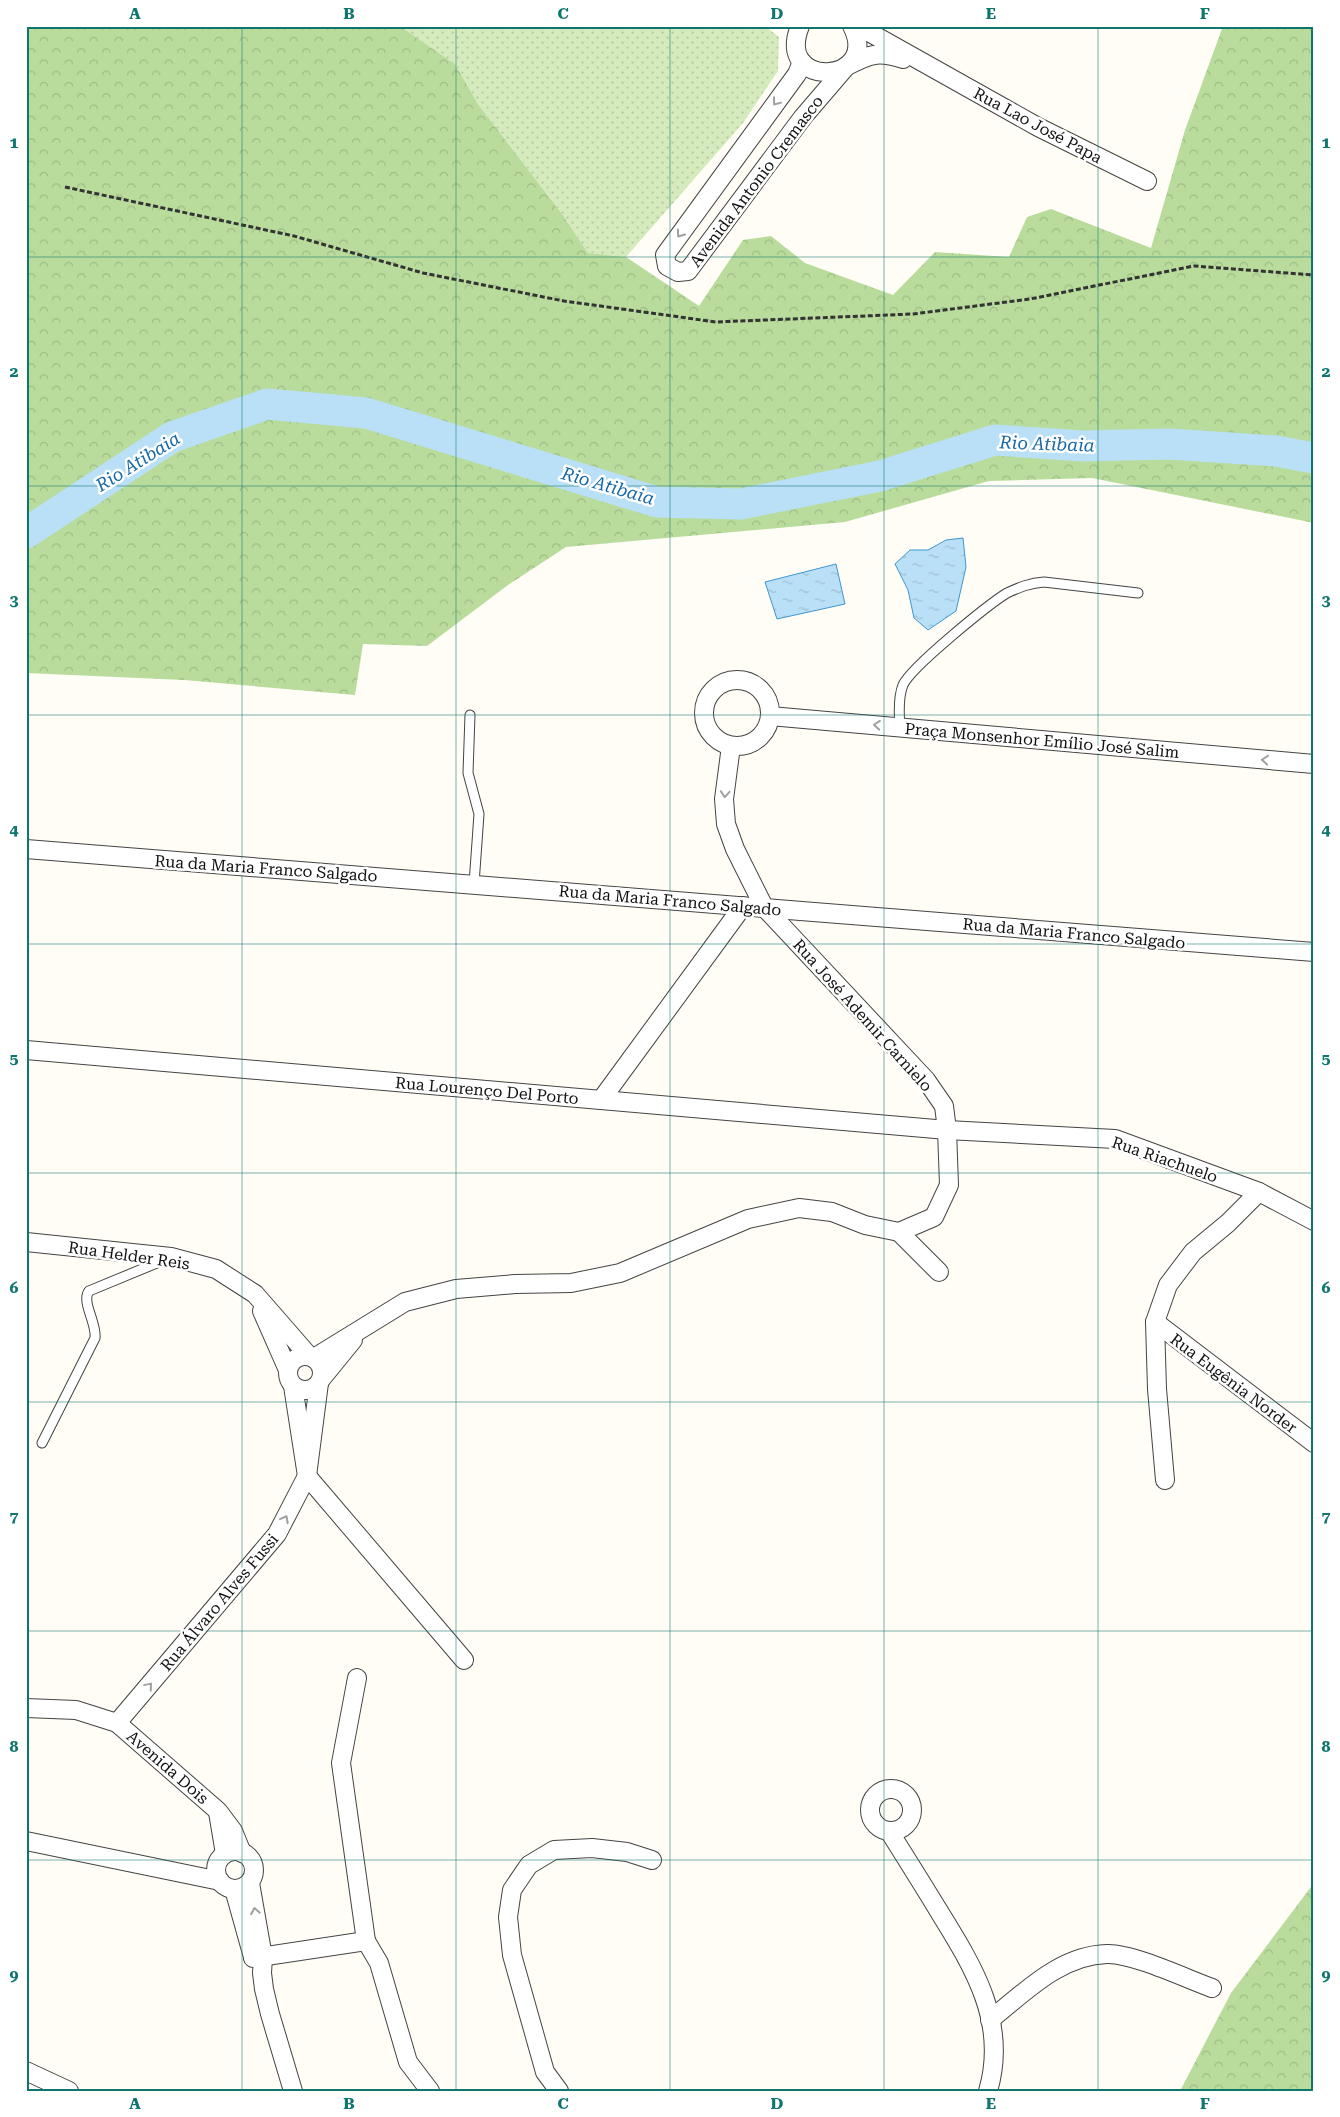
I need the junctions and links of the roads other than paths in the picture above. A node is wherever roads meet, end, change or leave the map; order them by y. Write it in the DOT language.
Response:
graph roads {
  1 [pos="852,26"];
  2 [pos="858,26"];
  3 [pos="794,30"];
  4 [pos="802,62"];
  5 [pos="846,67"];
  6 [pos="930,68"];
  7 [pos="1147,181"];
  8 [pos="1138,592"];
  9 [pos="470,715"];
  10 [pos="770,716"];
  11 [pos="900,728"];
  12 [pos="731,746"];
  13 [pos="1314,764"];
  14 [pos="26,849"];
  15 [pos="474,884"];
  16 [pos="743,906"];
  17 [pos="764,907"];
  18 [pos="1314,952"];
  19 [pos="26,1050"];
  20 [pos="601,1100"];
  21 [pos="947,1130"];
  22 [pos="1259,1192"];
  23 [pos="1314,1221"];
  24 [pos="899,1232"];
  25 [pos="26,1242"];
  26 [pos="171,1258"];
  27 [pos="939,1272"];
  28 [pos="255,1294"];
  29 [pos="1155,1322"];
  30 [pos="362,1329"];
  31 [pos="312,1357"];
  32 [pos="291,1378"];
  33 [pos="320,1380"];
  34 [pos="42,1443"];
  35 [pos="1314,1443"];
  36 [pos="308,1476"];
  37 [pos="1165,1480"];
  38 [pos="464,1660"];
  39 [pos="357,1678"];
  40 [pos="26,1708"];
  41 [pos="117,1723"];
  42 [pos="889,1831"];
  43 [pos="26,1841"];
  44 [pos="652,1860"];
  45 [pos="231,1871"];
  46 [pos="366,1941"];
  47 [pos="259,1963"];
  48 [pos="1212,1988"];
  49 [pos="990,2020"];
  50 [pos="26,2071"];
  51 [pos="46,2081"];
  52 [pos="26,2085"];
  53 [pos="69,2091"];
  54 [pos="293,2091"];
  55 [pos="430,2091"];
  56 [pos="559,2091"];
  57 [pos="988,2091"];
  1 -- 5 [label="street"];
  2 -- 6 [label="street, Rua Lao José Papa"];
  3 -- 4 [label="street"];
  4 -- 5 [label="street"];
  4 -- 5 [label="street, Avenida Antonio Cremasco, one-way"];
  5 -- 6 [label="street, Rua Lao José Papa"];
  6 -- 7 [label="street, Rua Lao José Papa"];
  8 -- 11 [label="lane"];
  9 -- 15 [label="lane"];
  11 -- 10 [label="street, Praça Monsenhor Emílio José Salim, one-way"];
  10 -- 12 [label="street"];
  10 -- 12 [label="street"];
  13 -- 11 [label="street, Praça Monsenhor Emílio José Salim, one-way"];
  12 -- 17 [label="street, Rua José Ademir Carnielo, one-way"];
  14 -- 15 [label="street, Rua da Maria Franco Salgado"];
  15 -- 16 [label="street, Rua da Maria Franco Salgado"];
  16 -- 17 [label="street, Rua da Maria Franco Salgado"];
  16 -- 20 [label="street"];
  17 -- 18 [label="street, Rua da Maria Franco Salgado"];
  17 -- 21 [label="street, Rua José Ademir Carnielo"];
  19 -- 20 [label="street, Rua Lourenço Del Porto"];
  20 -- 21 [label="street, Rua Lourenço Del Porto"];
  21 -- 22 [label="street, Rua Riachuelo"];
  21 -- 24 [label="street"];
  22 -- 23 [label="street, Rua Riachuelo"];
  22 -- 29 [label="street"];
  24 -- 27 [label="street"];
  24 -- 30 [label="street"];
  25 -- 26 [label="street, Rua Helder Reis"];
  26 -- 28 [label="street, Rua Helder Reis"];
  26 -- 34 [label="lane"];
  28 -- 31 [label="street, Rua Helder Reis"];
  28 -- 32 [label="street"];
  29 -- 35 [label="street, Rua Eugênia Norder"];
  29 -- 37 [label="street"];
  30 -- 31 [label="street"];
  30 -- 33 [label="street"];
  31 -- 32 [label="street"];
  31 -- 33 [label="street"];
  32 -- 33 [label="street"];
  32 -- 36 [label="street"];
  33 -- 36 [label="street, Rua Álvaro Alves Fussi"];
  36 -- 38 [label="street"];
  41 -- 36 [label="street, Rua Álvaro Alves Fussi, one-way"];
  39 -- 46 [label="street"];
  40 -- 41 [label="street"];
  41 -- 45 [label="street, Avenida Dois"];
  42 -- 49 [label="street"];
  43 -- 45 [label="street"];
  44 -- 56 [label="street"];
  45 -- 47 [label="street, Avenida Dois"];
  46 -- 47 [label="street"];
  46 -- 55 [label="street"];
  47 -- 54 [label="street, Avenida Dois"];
  48 -- 49 [label="street"];
  49 -- 57 [label="street"];
  50 -- 51 [label="street"];
  51 -- 52 [label="street"];
  51 -- 53 [label="street"];
}
